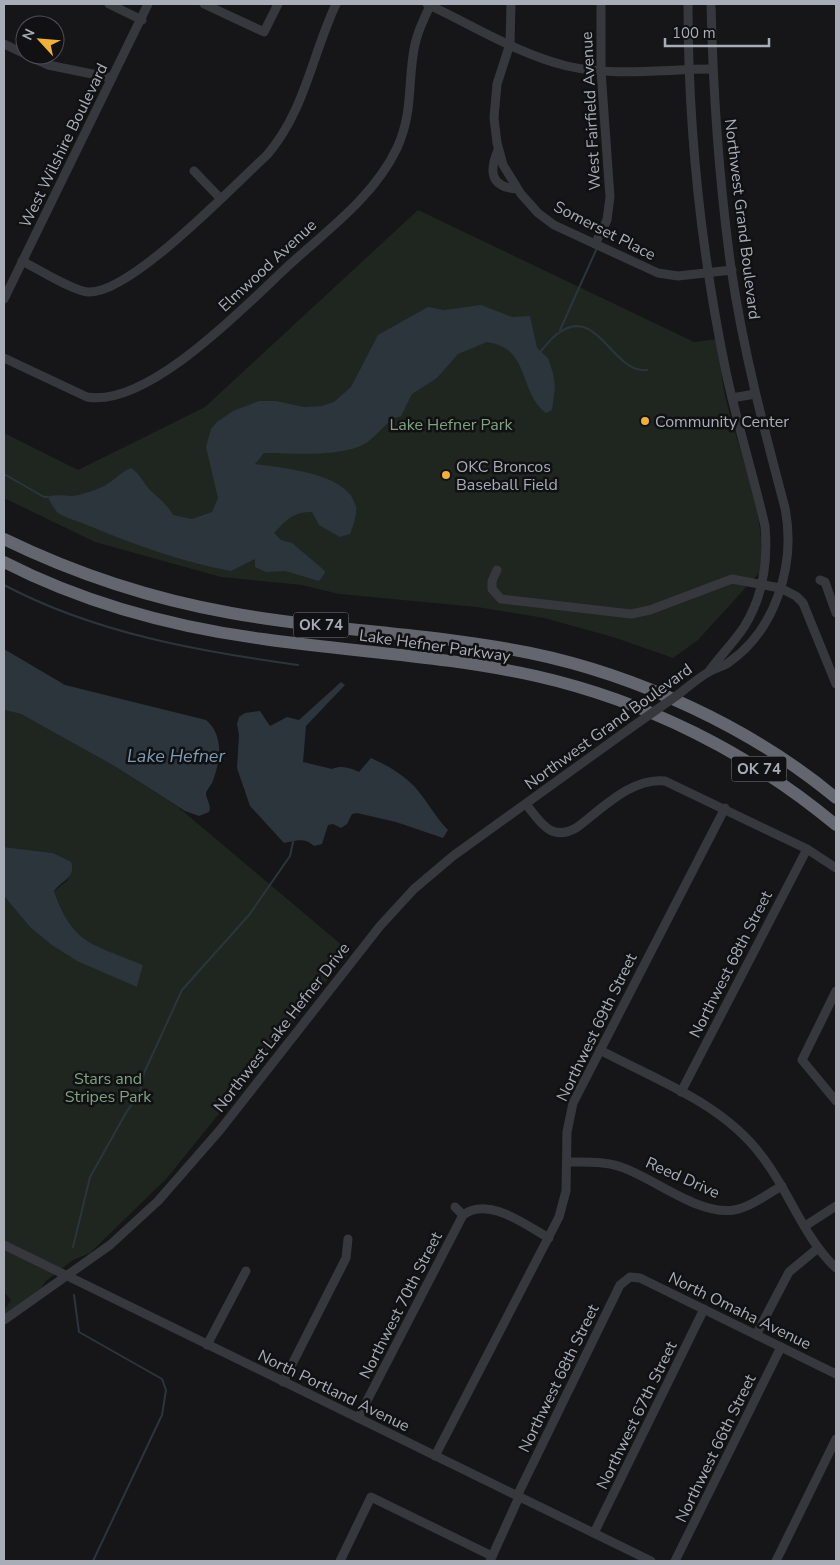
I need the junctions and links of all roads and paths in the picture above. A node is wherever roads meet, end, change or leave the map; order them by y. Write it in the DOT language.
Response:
graph roads {
  1 [pos="108,4"];
  2 [pos="148,4"];
  3 [pos="204,4"];
  4 [pos="278,4"];
  5 [pos="336,4"];
  6 [pos="511,4"];
  7 [pos="601,4"];
  8 [pos="688,4"];
  9 [pos="711,4"];
  10 [pos="428,5"];
  11 [pos="142,20"];
  12 [pos="510,44"];
  13 [pos="48,65"];
  14 [pos="689,69"];
  15 [pos="713,69"];
  16 [pos="601,71"];
  17 [pos="112,78"];
  18 [pos="498,150"];
  19 [pos="194,170"];
  20 [pos="517,189"];
  21 [pos="220,198"];
  22 [pos="595,244"];
  23 [pos="22,262"];
  24 [pos="732,270"];
  25 [pos="709,273"];
  26 [pos="4,299"];
  27 [pos="4,358"];
  28 [pos="755,394"];
  29 [pos="732,398"];
  30 [pos="4,539"];
  31 [pos="4,562"];
  32 [pos="496,570"];
  33 [pos="820,580"];
  34 [pos="762,583"];
  35 [pos="780,588"];
  36 [pos="836,613"];
  37 [pos="705,674"];
  38 [pos="836,684"];
  39 [pos="836,798"];
  40 [pos="526,804"];
  41 [pos="725,808"];
  42 [pos="836,825"];
  43 [pos="806,849"];
  44 [pos="836,868"];
  45 [pos="836,991"];
  46 [pos="600,1050"];
  47 [pos="681,1092"];
  48 [pos="836,1101"];
  49 [pos="568,1162"];
  50 [pos="782,1186"];
  51 [pos="836,1206"];
  52 [pos="455,1207"];
  53 [pos="463,1215"];
  54 [pos="804,1226"];
  55 [pos="549,1238"];
  56 [pos="348,1239"];
  57 [pos="4,1246"];
  58 [pos="818,1248"];
  59 [pos="836,1268"];
  60 [pos="246,1270"];
  61 [pos="67,1276"];
  62 [pos="630,1277"];
  63 [pos="704,1309"];
  64 [pos="4,1320"];
  65 [pos="756,1335"];
  66 [pos="207,1345"];
  67 [pos="781,1347"];
  68 [pos="836,1374"];
  69 [pos="283,1382"];
  70 [pos="358,1418"];
  71 [pos="836,1439"];
  72 [pos="435,1456"];
  73 [pos="518,1497"];
  74 [pos="594,1533"];
  75 [pos="491,1559"];
  76 [pos="340,1561"];
  77 [pos="651,1561"];
  78 [pos="675,1561"];
  79 [pos="776,1561"];
  1 -- 11 [label="street"];
  2 -- 11 [label="street, West Wilshire Boulevard"];
  3 -- 4 [label="street"];
  5 -- 21 [label="street"];
  6 -- 12 [label="street, Somerset Place"];
  7 -- 16 [label="street, West Fairfield Avenue"];
  8 -- 14 [label="street, Northwest Grand Boulevard"];
  9 -- 15 [label="street, Northwest Grand Boulevard"];
  10 -- 12 [label="street"];
  10 -- 27 [label="street, Elmwood Avenue"];
  11 -- 17 [label="street, West Wilshire Boulevard"];
  12 -- 16 [label="street"];
  12 -- 18 [label="street, Somerset Place"];
  13 -- 17 [label="street"];
  14 -- 15 [label="street"];
  14 -- 16 [label="street"];
  14 -- 25 [label="street, Northwest Grand Boulevard"];
  15 -- 24 [label="street, Northwest Grand Boulevard"];
  16 -- 22 [label="street, West Fairfield Avenue"];
  17 -- 23 [label="street, West Wilshire Boulevard"];
  18 -- 20 [label="street, Somerset Place"];
  18 -- 20 [label="street"];
  19 -- 21 [label="street"];
  20 -- 22 [label="street, Somerset Place"];
  21 -- 23 [label="street"];
  22 -- 25 [label="street, Somerset Place"];
  23 -- 26 [label="street, West Wilshire Boulevard"];
  24 -- 25 [label="street, Somerset Place"];
  24 -- 28 [label="street, Northwest Grand Boulevard"];
  25 -- 29 [label="street, Northwest Grand Boulevard"];
  28 -- 29 [label="street"];
  28 -- 35 [label="street, Northwest Grand Boulevard"];
  29 -- 34 [label="street, Northwest Grand Boulevard"];
  30 -- 39 [label="highway, Lake Hefner Parkway / OK 74"];
  31 -- 42 [label="highway, Lake Hefner Parkway / OK 74"];
  32 -- 34 [label="street"];
  33 -- 36 [label="street"];
  34 -- 35 [label="street"];
  34 -- 37 [label="street, Northwest Grand Boulevard"];
  35 -- 37 [label="street, Northwest Grand Boulevard"];
  35 -- 38 [label="street"];
  37 -- 40 [label="street, Northwest Grand Boulevard, bridge"];
  40 -- 41 [label="street"];
  40 -- 61 [label="street, Northwest Lake Hefner Drive"];
  41 -- 43 [label="street"];
  41 -- 46 [label="street, Northwest 69th Street"];
  43 -- 44 [label="street"];
  43 -- 47 [label="street, Northwest 68th Street"];
  45 -- 48 [label="street"];
  46 -- 47 [label="street"];
  46 -- 49 [label="street, Northwest 69th Street"];
  47 -- 50 [label="street"];
  49 -- 50 [label="street, Reed Drive"];
  49 -- 55 [label="street, Northwest 69th Street"];
  50 -- 54 [label="street"];
  51 -- 54 [label="street"];
  52 -- 53 [label="street"];
  53 -- 55 [label="street"];
  53 -- 70 [label="street, Northwest 70th Street"];
  54 -- 58 [label="street"];
  55 -- 72 [label="street, Northwest 69th Street"];
  56 -- 69 [label="street"];
  57 -- 61 [label="street, North Portland Avenue"];
  58 -- 59 [label="street"];
  58 -- 65 [label="street"];
  60 -- 66 [label="street"];
  61 -- 64 [label="street, Northwest Lake Hefner Drive"];
  61 -- 66 [label="street, North Portland Avenue"];
  62 -- 63 [label="street, North Omaha Avenue"];
  62 -- 73 [label="street, Northwest 68th Street"];
  63 -- 65 [label="street, North Omaha Avenue"];
  63 -- 74 [label="street, Northwest 67th Street"];
  65 -- 67 [label="street, North Omaha Avenue"];
  66 -- 69 [label="street, North Portland Avenue"];
  67 -- 68 [label="street, North Omaha Avenue"];
  67 -- 78 [label="street, Northwest 66th Street"];
  69 -- 70 [label="street, North Portland Avenue"];
  70 -- 72 [label="street, North Portland Avenue"];
  71 -- 79 [label="street"];
  72 -- 73 [label="street, North Portland Avenue"];
  73 -- 74 [label="street, North Portland Avenue"];
  73 -- 75 [label="street, Northwest 68th Street"];
  74 -- 77 [label="street, North Portland Avenue"];
  75 -- 76 [label="street"];
}
